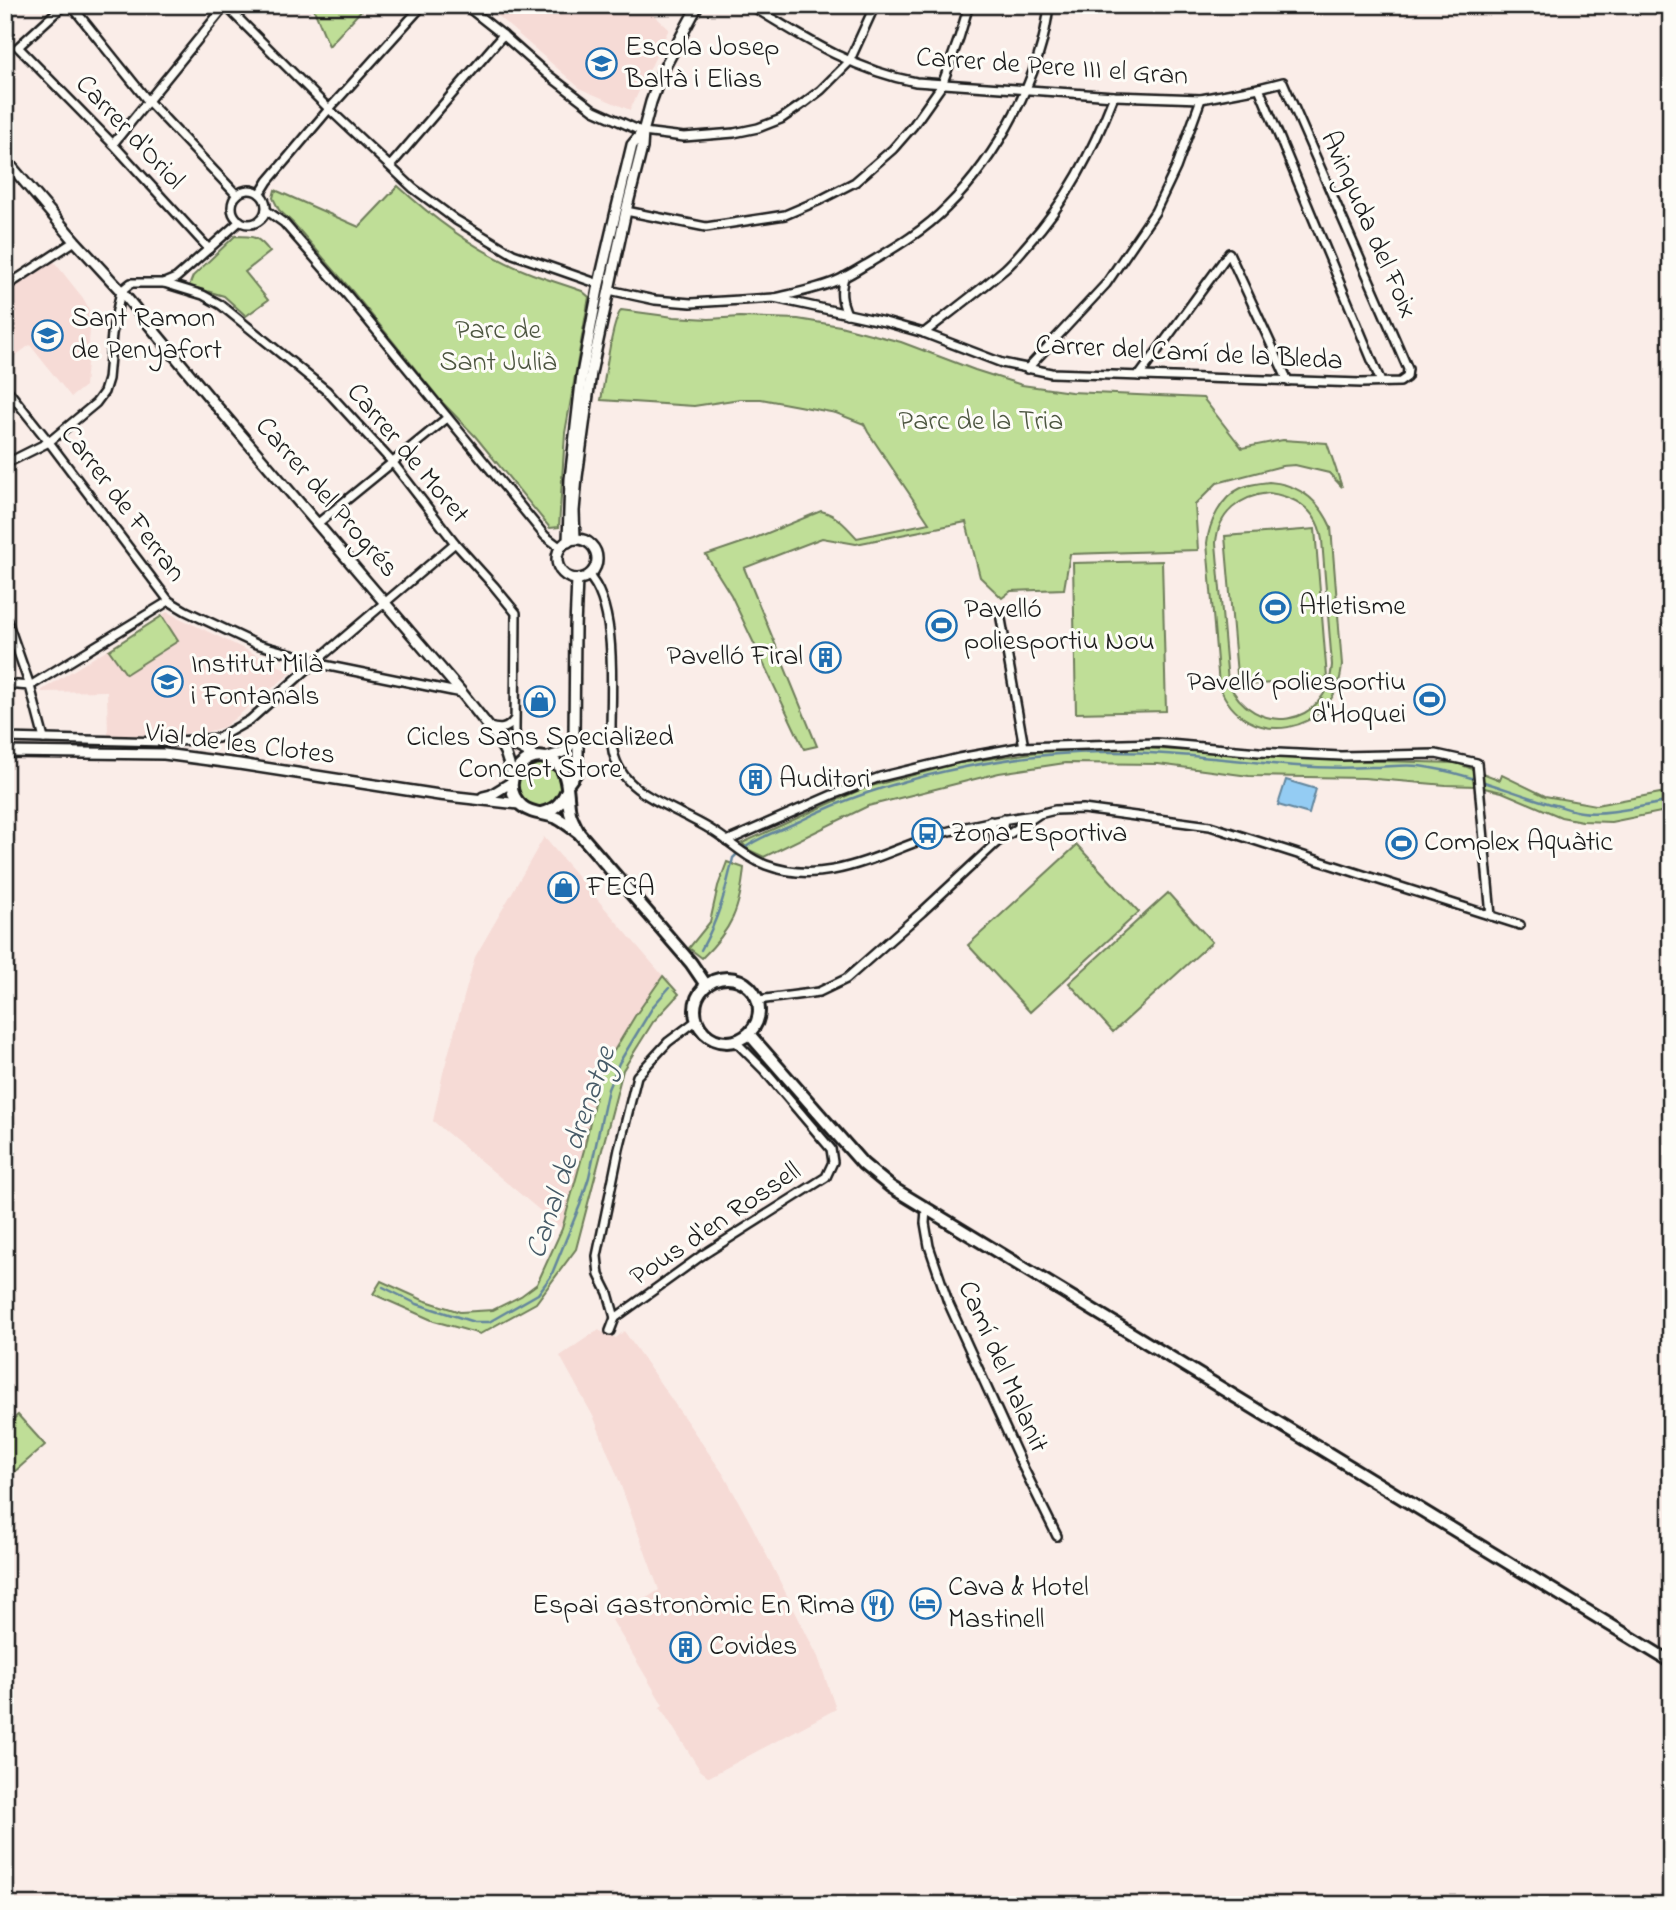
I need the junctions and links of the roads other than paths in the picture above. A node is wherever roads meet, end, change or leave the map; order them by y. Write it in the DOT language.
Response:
graph roads {
  1 [pos="64,5"];
  2 [pos="71,5"];
  3 [pos="423,5"];
  4 [pos="465,5"];
  5 [pos="698,5"];
  6 [pos="750,5"];
  7 [pos="875,5"];
  8 [pos="969,5"];
  9 [pos="1049,5"];
  10 [pos="226,6"];
  11 [pos="503,35"];
  12 [pos="849,62"];
  13 [pos="1283,82"];
  14 [pos="942,85"];
  15 [pos="1259,88"];
  16 [pos="1027,89"];
  17 [pos="1114,96"];
  18 [pos="1201,99"];
  19 [pos="148,101"];
  20 [pos="329,109"];
  21 [pos="643,132"];
  22 [pos="113,144"];
  23 [pos="5,159"];
  24 [pos="391,165"];
  25 [pos="260,194"];
  26 [pos="237,195"];
  27 [pos="266,210"];
  28 [pos="626,211"];
  29 [pos="240,221"];
  30 [pos="75,241"];
  31 [pos="209,250"];
  32 [pos="844,277"];
  33 [pos="164,283"];
  34 [pos="599,284"];
  35 [pos="5,287"];
  36 [pos="609,290"];
  37 [pos="121,291"];
  38 [pos="774,298"];
  39 [pos="847,314"];
  40 [pos="925,333"];
  41 [pos="1027,369"];
  42 [pos="1139,376"];
  43 [pos="1288,382"];
  44 [pos="1381,382"];
  45 [pos="1400,382"];
  46 [pos="5,387"];
  47 [pos="447,418"];
  48 [pos="50,442"];
  49 [pos="393,463"];
  50 [pos="5,464"];
  51 [pos="317,524"];
  52 [pos="455,543"];
  53 [pos="568,543"];
  54 [pos="588,575"];
  55 [pos="577,579"];
  56 [pos="169,601"];
  57 [pos="386,603"];
  58 [pos="5,615"];
  59 [pos="1001,619"];
  60 [pos="314,663"];
  61 [pos="5,684"];
  62 [pos="30,686"];
  63 [pos="462,693"];
  64 [pos="515,719"];
  65 [pos="489,727"];
  66 [pos="496,736"];
  67 [pos="575,737"];
  68 [pos="5,738"];
  69 [pos="44,739"];
  70 [pos="1024,747"];
  71 [pos="524,751"];
  72 [pos="5,752"];
  73 [pos="541,757"];
  74 [pos="578,770"];
  75 [pos="512,779"];
  76 [pos="567,788"];
  77 [pos="468,799"];
  78 [pos="519,804"];
  79 [pos="541,813"];
  80 [pos="1039,814"];
  81 [pos="1008,818"];
  82 [pos="990,821"];
  83 [pos="579,833"];
  84 [pos="1008,836"];
  85 [pos="727,841"];
  86 [pos="996,843"];
  87 [pos="1491,916"];
  88 [pos="1520,925"];
  89 [pos="706,985"];
  90 [pos="758,1000"];
  91 [pos="696,1021"];
  92 [pos="749,1034"];
  93 [pos="735,1041"];
  94 [pos="926,1209"];
  95 [pos="615,1318"];
  96 [pos="610,1331"];
  97 [pos="1057,1536"];
  98 [pos="1671,1662"];
  1 -- 22 [label="street, Carrer d'Oriol"];
  2 -- 19 [label="street"];
  3 -- 20 [label="street"];
  4 -- 11 [label="street"];
  5 -- 21 [label="street"];
  6 -- 12 [label="street, Carrer de Pere III el Gran"];
  7 -- 12 [label="street"];
  8 -- 14 [label="street"];
  9 -- 16 [label="street"];
  10 -- 19 [label="street"];
  10 -- 20 [label="street"];
  11 -- 21 [label="street"];
  11 -- 24 [label="street"];
  12 -- 14 [label="street, Carrer de Pere III el Gran"];
  12 -- 21 [label="street"];
  13 -- 15 [label="street, Carrer de Pere III el Gran"];
  13 -- 45 [label="street, Avinguda del Foix"];
  14 -- 16 [label="street, Carrer de Pere III el Gran"];
  14 -- 28 [label="street"];
  15 -- 18 [label="street, Carrer de Pere III el Gran"];
  15 -- 44 [label="street, Avinguda del Foix"];
  16 -- 17 [label="street, Carrer de Pere III el Gran"];
  16 -- 32 [label="street"];
  17 -- 18 [label="street, Carrer de Pere III el Gran"];
  17 -- 40 [label="street"];
  18 -- 41 [label="street"];
  19 -- 22 [label="street"];
  19 -- 26 [label="street"];
  20 -- 24 [label="street"];
  20 -- 25 [label="street"];
  21 -- 28 [label="street"];
  21 -- 34 [label="street"];
  22 -- 31 [label="street, Carrer d'Oriol"];
  23 -- 30 [label="street, Carrer del Progrés"];
  24 -- 34 [label="street"];
  25 -- 26 [label="street"];
  25 -- 27 [label="street"];
  26 -- 29 [label="street"];
  27 -- 29 [label="street"];
  27 -- 47 [label="street"];
  28 -- 36 [label="street"];
  29 -- 31 [label="street"];
  30 -- 35 [label="street"];
  30 -- 37 [label="street, Carrer del Progrés"];
  31 -- 33 [label="street"];
  32 -- 38 [label="street"];
  32 -- 39 [label="street"];
  33 -- 37 [label="street"];
  33 -- 49 [label="street, Carrer de Moret"];
  34 -- 53 [label="street"];
  36 -- 38 [label="street, Carrer del Camí de la Bleda"];
  36 -- 53 [label="street"];
  37 -- 48 [label="street"];
  37 -- 51 [label="street, Carrer del Progrés"];
  38 -- 39 [label="street, Carrer del Camí de la Bleda"];
  39 -- 40 [label="street, Carrer del Camí de la Bleda"];
  40 -- 41 [label="street, Carrer del Camí de la Bleda"];
  41 -- 42 [label="street, Carrer del Camí de la Bleda"];
  42 -- 43 [label="street, Carrer del Camí de la Bleda"];
  42 -- 43 [label="street"];
  43 -- 44 [label="street, Carrer del Camí de la Bleda"];
  44 -- 45 [label="street, Carrer del Camí de la Bleda"];
  46 -- 48 [label="street, Carrer de Ferran"];
  47 -- 49 [label="street"];
  47 -- 53 [label="street"];
  48 -- 50 [label="street"];
  48 -- 56 [label="street, Carrer de Ferran"];
  49 -- 51 [label="street"];
  49 -- 52 [label="street, Carrer de Moret"];
  51 -- 57 [label="street, Carrer del Progrés"];
  52 -- 57 [label="street"];
  52 -- 64 [label="street, Carrer de Moret"];
  53 -- 54 [label="street"];
  53 -- 55 [label="street"];
  54 -- 55 [label="street"];
  54 -- 85 [label="street"];
  55 -- 67 [label="street"];
  56 -- 60 [label="street, Carrer de Ferran"];
  56 -- 62 [label="street"];
  57 -- 60 [label="street"];
  57 -- 63 [label="street, Carrer del Progrés"];
  58 -- 62 [label="street"];
  59 -- 70 [label="street"];
  60 -- 63 [label="street, Carrer de Ferran"];
  60 -- 69 [label="street"];
  61 -- 62 [label="street"];
  62 -- 69 [label="street"];
  63 -- 65 [label="street, Carrer del Progrés"];
  64 -- 65 [label="street"];
  64 -- 71 [label="street, Carrer de Moret"];
  65 -- 66 [label="street, Carrer del Progrés"];
  66 -- 71 [label="street, Carrer del Progrés"];
  66 -- 75 [label="street, Carrer del Progrés"];
  67 -- 73 [label="street"];
  67 -- 74 [label="street"];
  68 -- 69 [label="street"];
  70 -- 85 [label="street"];
  70 -- 87 [label="street"];
  71 -- 73 [label="street, Carrer del Progrés"];
  72 -- 77 [label="street, Vial de les Clotes"];
  73 -- 75 [label="main road"];
  73 -- 76 [label="main road"];
  74 -- 76 [label="main road"];
  75 -- 77 [label="street, Vial de les Clotes"];
  75 -- 78 [label="main road"];
  76 -- 79 [label="main road"];
  76 -- 83 [label="main road"];
  77 -- 78 [label="street, Vial de les Clotes"];
  78 -- 79 [label="main road"];
  79 -- 83 [label="main road"];
  80 -- 81 [label="street"];
  80 -- 84 [label="street"];
  80 -- 87 [label="street"];
  81 -- 82 [label="street"];
  81 -- 84 [label="street"];
  81 -- 86 [label="street"];
  82 -- 85 [label="street"];
  82 -- 86 [label="street"];
  83 -- 89 [label="main road"];
  84 -- 86 [label="street"];
  86 -- 90 [label="street"];
  87 -- 88 [label="street"];
  89 -- 90 [label="main road"];
  89 -- 91 [label="main road"];
  90 -- 92 [label="main road"];
  91 -- 93 [label="main road"];
  91 -- 95 [label="street"];
  92 -- 93 [label="main road"];
  92 -- 94 [label="main road"];
  93 -- 95 [label="street, Pous d'en Rossell"];
  94 -- 97 [label="street, Camí del Malanit"];
  94 -- 98 [label="main road"];
  95 -- 96 [label="street, Pous d'en Rossell"];
}
